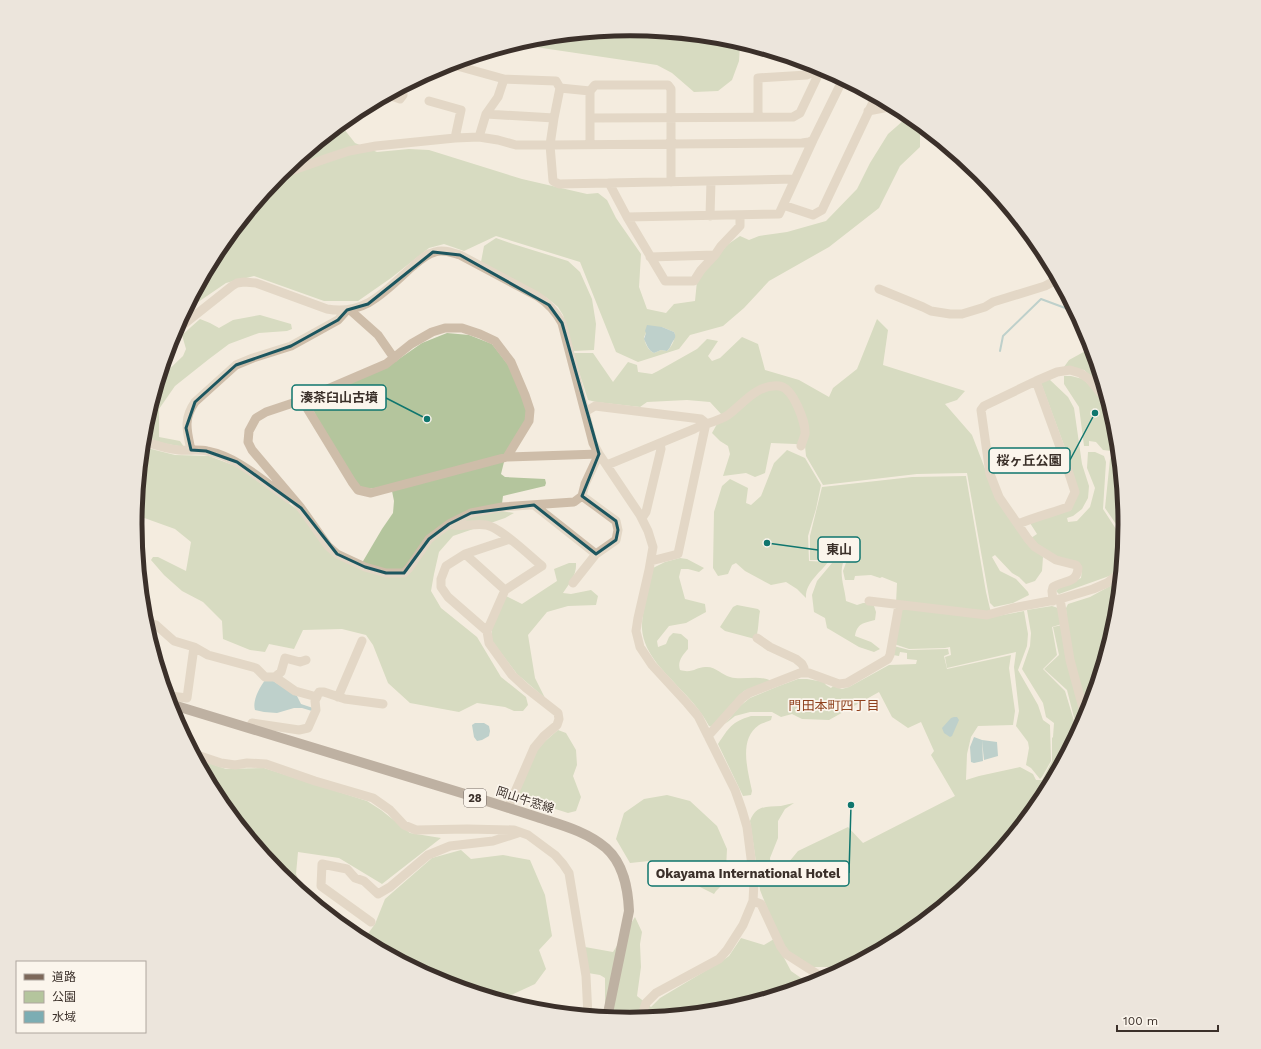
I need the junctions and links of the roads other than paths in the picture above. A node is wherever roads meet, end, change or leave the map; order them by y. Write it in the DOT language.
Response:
graph roads {
  1 [pos="460,67"];
  2 [pos="814,72"];
  3 [pos="818,74"];
  4 [pos="504,79"];
  5 [pos="841,83"];
  6 [pos="560,88"];
  7 [pos="590,90"];
  8 [pos="402,92"];
  9 [pos="394,97"];
  10 [pos="874,100"];
  11 [pos="429,101"];
  12 [pos="886,108"];
  13 [pos="868,111"];
  14 [pos="486,114"];
  15 [pos="758,117"];
  16 [pos="554,118"];
  17 [pos="590,118"];
  18 [pos="671,118"];
  19 [pos="455,138"];
  20 [pos="479,138"];
  21 [pos="813,140"];
  22 [pos="590,144"];
  23 [pos="671,144"];
  24 [pos="550,145"];
  25 [pos="296,169"];
  26 [pos="795,179"];
  27 [pos="711,181"];
  28 [pos="671,182"];
  29 [pos="609,183"];
  30 [pos="783,205"];
  31 [pos="740,215"];
  32 [pos="710,216"];
  33 [pos="628,217"];
  34 [pos="715,255"];
  35 [pos="650,257"];
  36 [pos="1054,281"];
  37 [pos="879,289"];
  38 [pos="348,310"];
  39 [pos="186,322"];
  40 [pos="394,358"];
  41 [pos="1036,381"];
  42 [pos="1100,393"];
  43 [pos="302,400"];
  44 [pos="585,412"];
  45 [pos="706,424"];
  46 [pos="149,443"];
  47 [pos="660,443"];
  48 [pos="801,446"];
  49 [pos="191,450"];
  50 [pos="599,454"];
  51 [pos="507,457"];
  52 [pos="607,465"];
  53 [pos="582,496"];
  54 [pos="534,505"];
  55 [pos="301,508"];
  56 [pos="642,518"];
  57 [pos="449,524"];
  58 [pos="1018,524"];
  59 [pos="510,539"];
  60 [pos="465,554"];
  61 [pos="596,554"];
  62 [pos="651,561"];
  63 [pos="1116,576"];
  64 [pos="573,583"];
  65 [pos="505,590"];
  66 [pos="1057,600"];
  67 [pos="870,601"];
  68 [pos="899,605"];
  69 [pos="152,624"];
  70 [pos="487,631"];
  71 [pos="757,638"];
  72 [pos="362,640"];
  73 [pos="194,647"];
  74 [pos="306,660"];
  75 [pos="804,673"];
  76 [pos="275,677"];
  77 [pos="173,696"];
  78 [pos="317,697"];
  79 [pos="338,697"];
  80 [pos="383,704"];
  81 [pos="177,706"];
  82 [pos="1083,708"];
  83 [pos="250,728"];
  84 [pos="708,736"];
  85 [pos="200,756"];
  86 [pos="508,808"];
  87 [pos="521,833"];
  88 [pos="753,900"];
  89 [pos="371,922"];
  90 [pos="819,975"];
  91 [pos="588,1011"];
  92 [pos="608,1012"];
  93 [pos="643,1013"];
  1 -- 4 [label="street"];
  2 -- 15 [label="street"];
  3 -- 15 [label="street"];
  4 -- 6 [label="street"];
  4 -- 14 [label="street"];
  5 -- 21 [label="street"];
  6 -- 7 [label="street"];
  6 -- 16 [label="street"];
  7 -- 17 [label="street"];
  7 -- 18 [label="street"];
  8 -- 9 [label="street"];
  10 -- 13 [label="street"];
  11 -- 19 [label="street"];
  12 -- 13 [label="street"];
  13 -- 30 [label="street"];
  14 -- 16 [label="street"];
  14 -- 20 [label="street"];
  15 -- 18 [label="street"];
  16 -- 24 [label="street"];
  17 -- 18 [label="street"];
  17 -- 22 [label="street"];
  18 -- 23 [label="street"];
  19 -- 20 [label="street"];
  19 -- 25 [label="street"];
  20 -- 24 [label="street"];
  21 -- 23 [label="street"];
  21 -- 26 [label="street"];
  22 -- 23 [label="street"];
  22 -- 24 [label="street"];
  23 -- 28 [label="street"];
  24 -- 29 [label="street"];
  26 -- 27 [label="street"];
  26 -- 30 [label="street"];
  27 -- 28 [label="street"];
  27 -- 32 [label="street"];
  28 -- 29 [label="street"];
  29 -- 33 [label="street"];
  30 -- 31 [label="street"];
  31 -- 32 [label="street"];
  31 -- 34 [label="street"];
  32 -- 33 [label="street"];
  33 -- 35 [label="street"];
  34 -- 35 [label="street"];
  34 -- 35 [label="street"];
  36 -- 37 [label="street"];
  38 -- 39 [label="street"];
  38 -- 40 [label="street"];
  38 -- 44 [label="street"];
  38 -- 49 [label="street"];
  40 -- 43 [label="street"];
  40 -- 51 [label="street"];
  41 -- 42 [label="street"];
  41 -- 58 [label="street"];
  41 -- 58 [label="street"];
  43 -- 51 [label="street"];
  43 -- 55 [label="street"];
  44 -- 45 [label="street"];
  44 -- 50 [label="street"];
  45 -- 47 [label="street"];
  45 -- 48 [label="street"];
  45 -- 62 [label="street"];
  46 -- 49 [label="street"];
  47 -- 52 [label="street"];
  47 -- 56 [label="street"];
  49 -- 55 [label="street"];
  50 -- 51 [label="street"];
  50 -- 52 [label="street"];
  50 -- 53 [label="street"];
  52 -- 56 [label="street"];
  53 -- 54 [label="street"];
  53 -- 61 [label="street"];
  54 -- 57 [label="street"];
  54 -- 61 [label="street"];
  55 -- 57 [label="street"];
  56 -- 62 [label="street"];
  57 -- 59 [label="street"];
  58 -- 66 [label="street"];
  59 -- 60 [label="street"];
  59 -- 65 [label="street"];
  60 -- 65 [label="street"];
  60 -- 70 [label="street"];
  61 -- 64 [label="street"];
  62 -- 84 [label="street"];
  63 -- 66 [label="street"];
  65 -- 70 [label="street"];
  66 -- 68 [label="street"];
  66 -- 82 [label="street"];
  67 -- 68 [label="street"];
  68 -- 75 [label="street"];
  69 -- 73 [label="street"];
  70 -- 86 [label="street"];
  71 -- 75 [label="street"];
  72 -- 79 [label="street"];
  73 -- 76 [label="street"];
  73 -- 77 [label="street"];
  74 -- 76 [label="street"];
  75 -- 84 [label="street"];
  76 -- 78 [label="street"];
  78 -- 79 [label="street"];
  78 -- 83 [label="street"];
  79 -- 80 [label="street"];
  81 -- 83 [label="main road, 岡山牛窓線 / 28"];
  83 -- 86 [label="main road, 岡山牛窓線 / 28"];
  84 -- 88 [label="street"];
  85 -- 87 [label="street"];
  86 -- 92 [label="main road, 岡山牛窓線 / 28"];
  87 -- 89 [label="street"];
  87 -- 91 [label="street"];
  88 -- 90 [label="street"];
  88 -- 93 [label="street"];
}
